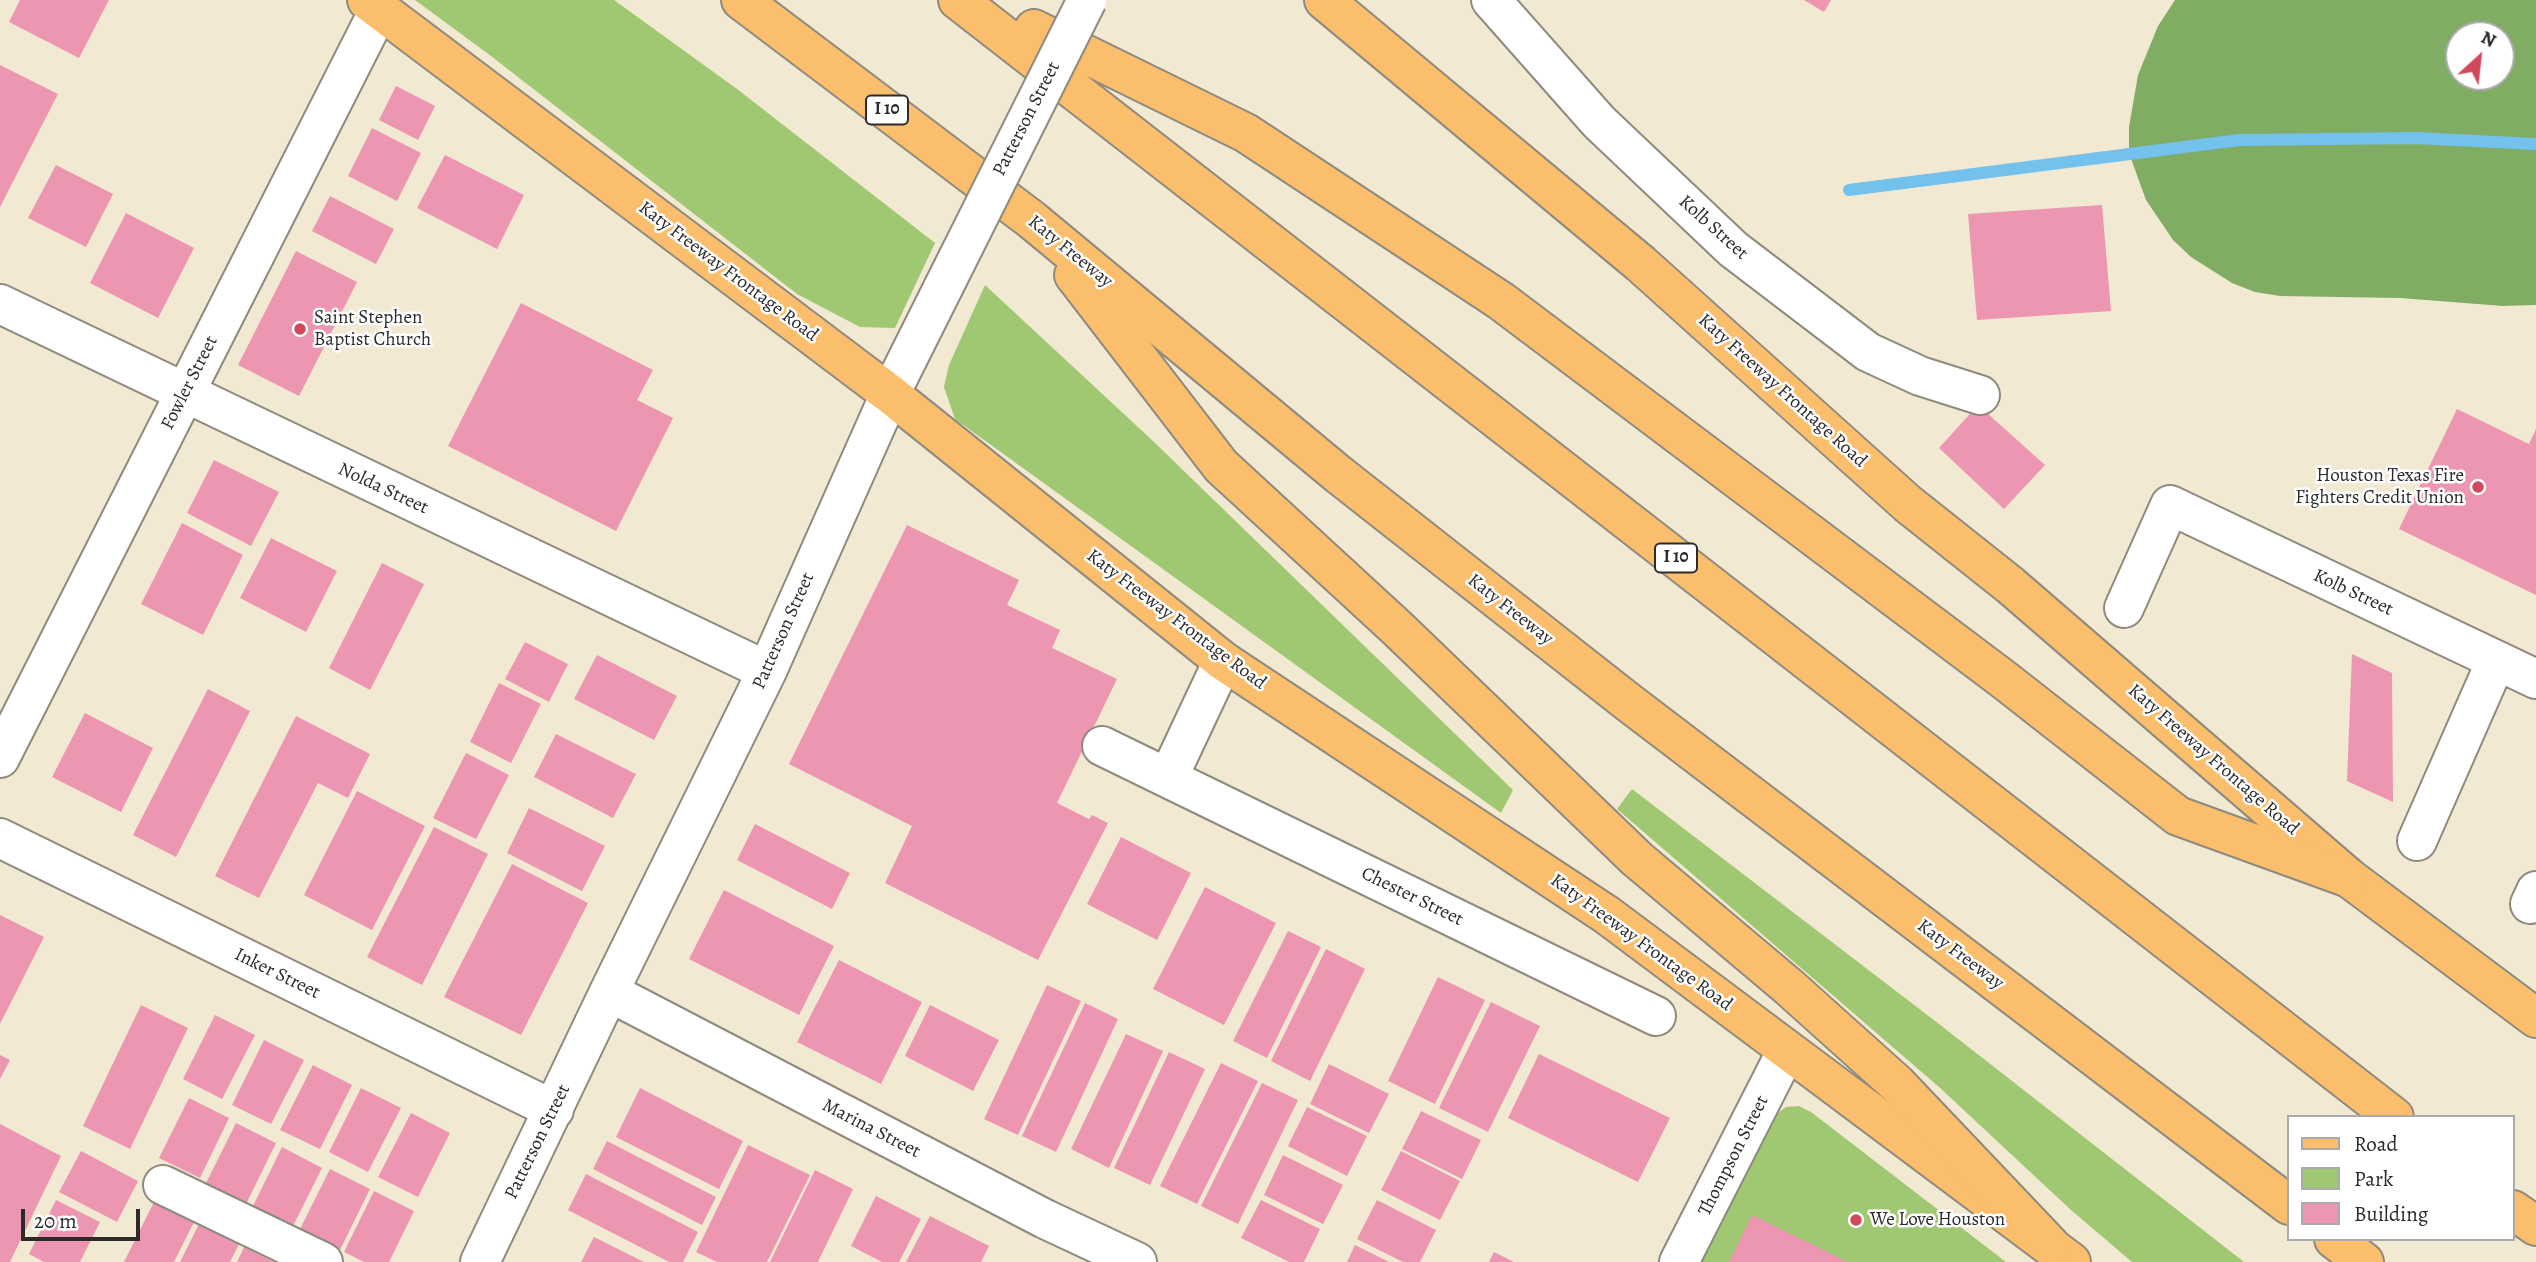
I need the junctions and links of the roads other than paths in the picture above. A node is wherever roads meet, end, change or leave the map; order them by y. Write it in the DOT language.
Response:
graph roads {
  1 [pos="741,0"];
  2 [pos="958,0"];
  3 [pos="976,0"];
  4 [pos="1087,0"];
  5 [pos="1324,0"];
  6 [pos="1491,0"];
  7 [pos="374,4"];
  8 [pos="1032,220"];
  9 [pos="0,303"];
  10 [pos="184,394"];
  11 [pos="890,394"];
  12 [pos="1980,395"];
  13 [pos="2124,608"];
  14 [pos="1223,661"];
  15 [pos="2497,661"];
  16 [pos="767,671"];
  17 [pos="2536,679"];
  18 [pos="1102,746"];
  19 [pos="0,758"];
  20 [pos="1168,778"];
  21 [pos="0,838"];
  22 [pos="2417,841"];
  23 [pos="2349,878"];
  24 [pos="609,992"];
  25 [pos="1656,1016"];
  26 [pos="2536,1018"];
  27 [pos="1787,1050"];
  28 [pos="554,1110"];
  29 [pos="2391,1115"];
  30 [pos="163,1185"];
  31 [pos="2288,1204"];
  32 [pos="2515,1211"];
  33 [pos="2536,1226"];
  34 [pos="2337,1241"];
  35 [pos="2061,1253"];
  36 [pos="323,1262"];
  37 [pos="480,1262"];
  38 [pos="1137,1262"];
  39 [pos="1679,1262"];
  40 [pos="2364,1262"];
  1 -- 8 [label="main road, Katy Freeway / I 10"];
  2 -- 29 [label="main road, I 10"];
  3 -- 23 [label="main road"];
  4 -- 11 [label="street, Patterson Street, bridge"];
  5 -- 23 [label="main road, Katy Freeway Frontage Road"];
  6 -- 12 [label="street, Kolb Street"];
  7 -- 10 [label="street, Fowler Street"];
  7 -- 11 [label="main road, Katy Freeway Frontage Road"];
  8 -- 31 [label="main road, Katy Freeway / I 10"];
  8 -- 35 [label="main road"];
  9 -- 10 [label="street, Nolda Street"];
  10 -- 16 [label="street, Nolda Street"];
  10 -- 19 [label="street, Fowler Street"];
  11 -- 14 [label="main road, Katy Freeway Frontage Road"];
  11 -- 16 [label="street, Patterson Street"];
  13 -- 15 [label="street, Kolb Street"];
  14 -- 20 [label="street"];
  14 -- 27 [label="main road, Katy Freeway Frontage Road"];
  15 -- 17 [label="street, Kolb Street"];
  15 -- 22 [label="street"];
  16 -- 24 [label="street, Patterson Street"];
  18 -- 20 [label="street, Chester Street"];
  20 -- 25 [label="street, Chester Street"];
  21 -- 28 [label="street, Inker Street"];
  23 -- 26 [label="main road, Katy Freeway Frontage Road"];
  24 -- 28 [label="street, Patterson Street"];
  24 -- 38 [label="street, Marina Street"];
  27 -- 35 [label="main road, Katy Freeway Frontage Road"];
  27 -- 39 [label="street, Thompson Street"];
  28 -- 37 [label="street, Patterson Street"];
  30 -- 36 [label="street"];
  32 -- 33 [label="main road"];
  34 -- 40 [label="main road"];
}
